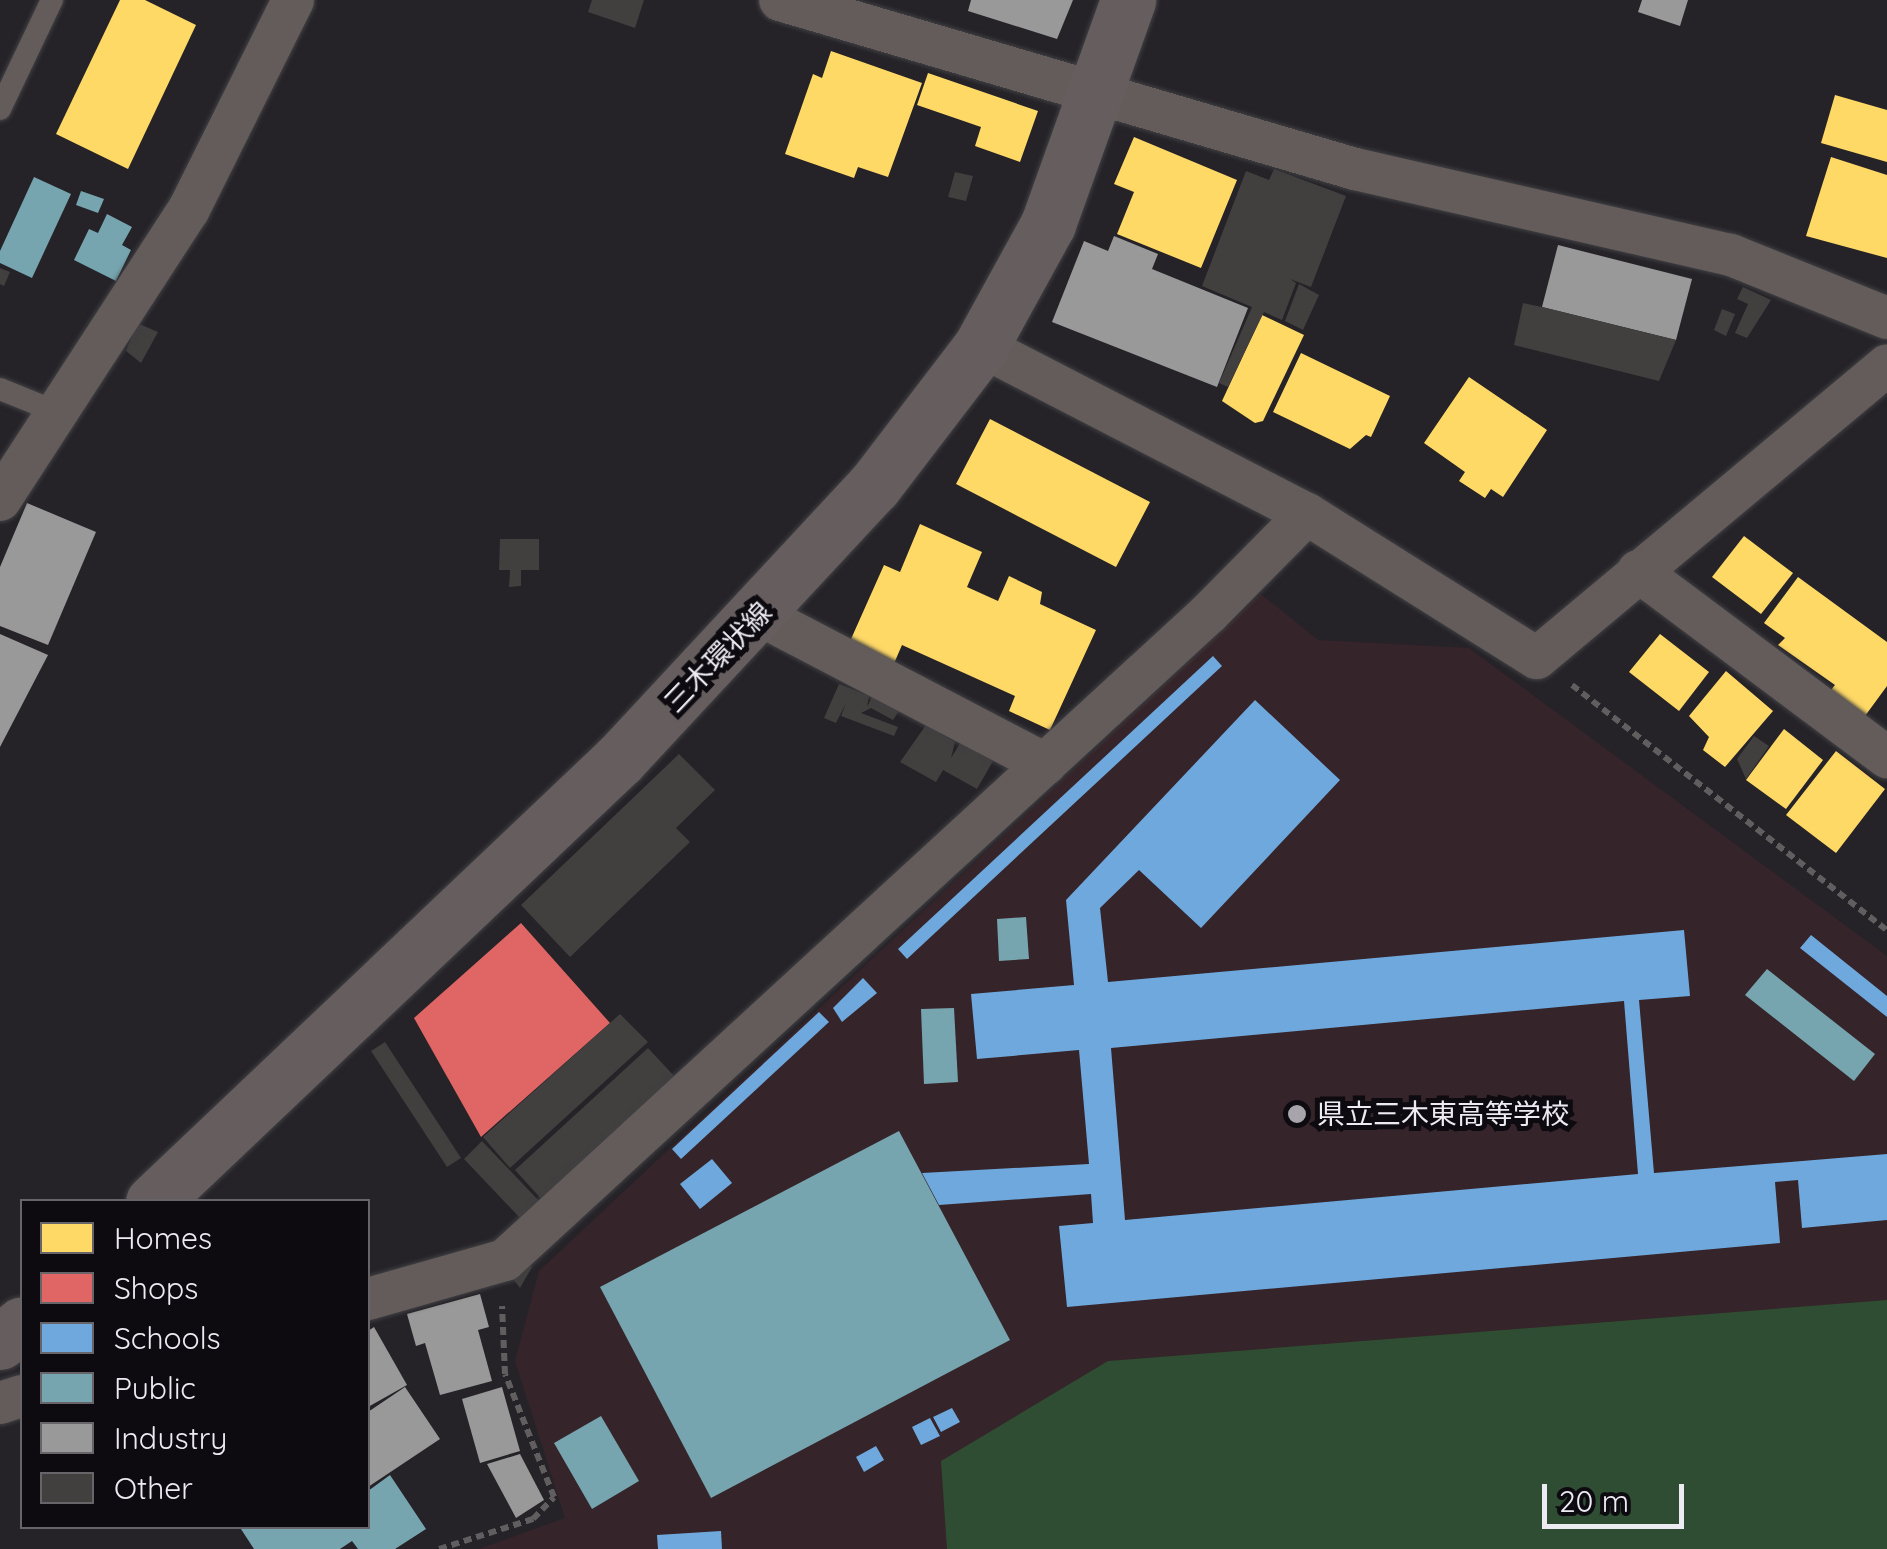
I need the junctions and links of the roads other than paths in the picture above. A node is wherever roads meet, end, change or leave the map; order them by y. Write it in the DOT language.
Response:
graph roads {
  1 [pos="52,0"];
  2 [pos="292,0"];
  3 [pos="780,0"];
  4 [pos="1128,0"];
  5 [pos="1097,93"];
  6 [pos="0,109"];
  7 [pos="1887,318"];
  8 [pos="981,346"];
  9 [pos="1887,365"];
  10 [pos="0,388"];
  11 [pos="57,412"];
  12 [pos="0,500"];
  13 [pos="1306,514"];
  14 [pos="1638,571"];
  15 [pos="760,615"];
  16 [pos="1887,758"];
  17 [pos="1045,764"];
  18 [pos="156,1199"];
  19 [pos="370,1298"];
  20 [pos="20,1326"];
  21 [pos="0,1342"];
  1 -- 6 [label="lane"];
  2 -- 11 [label="street"];
  3 -- 5 [label="street"];
  4 -- 5 [label="main road, 三木環状線"];
  5 -- 7 [label="street"];
  5 -- 8 [label="main road, 三木環状線"];
  8 -- 13 [label="street"];
  8 -- 15 [label="main road, 三木環状線"];
  9 -- 14 [label="street"];
  10 -- 11 [label="lane"];
  11 -- 12 [label="street"];
  13 -- 14 [label="street"];
  13 -- 17 [label="street"];
  14 -- 16 [label="street"];
  15 -- 17 [label="street"];
  15 -- 18 [label="main road, 三木環状線"];
  17 -- 19 [label="street"];
  20 -- 21 [label="main road"];
}
